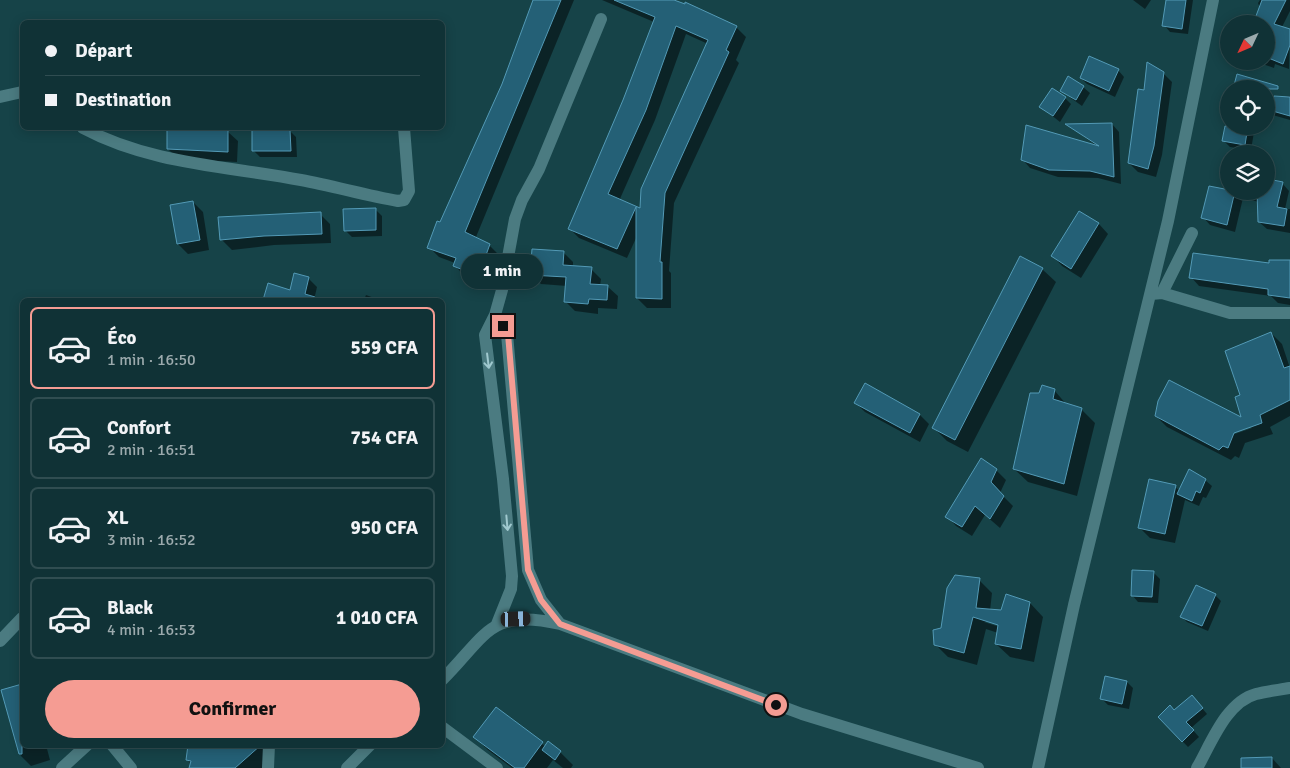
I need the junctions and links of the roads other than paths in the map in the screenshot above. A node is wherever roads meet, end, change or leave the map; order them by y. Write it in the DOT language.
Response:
graph roads {
  1 [pos="1213,0"];
  2 [pos="600,19"];
  3 [pos="20,92"];
  4 [pos="0,97"];
  5 [pos="88,130"];
  6 [pos="404,130"];
  7 [pos="1192,233"];
  8 [pos="1157,293"];
  9 [pos="1290,313"];
  10 [pos="495,316"];
  11 [pos="20,620"];
  12 [pos="497,624"];
  13 [pos="560,624"];
  14 [pos="0,641"];
  15 [pos="445,677"];
  16 [pos="1290,688"];
  17 [pos="445,729"];
  18 [pos="83,748"];
  19 [pos="114,748"];
  20 [pos="269,748"];
  21 [pos="367,748"];
  22 [pos="62,768"];
  23 [pos="131,768"];
  24 [pos="268,768"];
  25 [pos="347,768"];
  26 [pos="497,768"];
  27 [pos="978,768"];
  28 [pos="1038,768"];
  29 [pos="1197,768"];
  1 -- 8 [label="street"];
  2 -- 10 [label="street"];
  3 -- 4 [label="street"];
  5 -- 6 [label="street"];
  7 -- 8 [label="street"];
  8 -- 9 [label="street"];
  8 -- 28 [label="street"];
  10 -- 12 [label="street, one-way"];
  10 -- 13 [label="street"];
  11 -- 14 [label="street"];
  12 -- 13 [label="street"];
  12 -- 15 [label="street"];
  13 -- 27 [label="street"];
  16 -- 29 [label="street"];
  17 -- 26 [label="street"];
  18 -- 22 [label="street"];
  19 -- 23 [label="street"];
  20 -- 24 [label="street"];
  21 -- 25 [label="street"];
}
